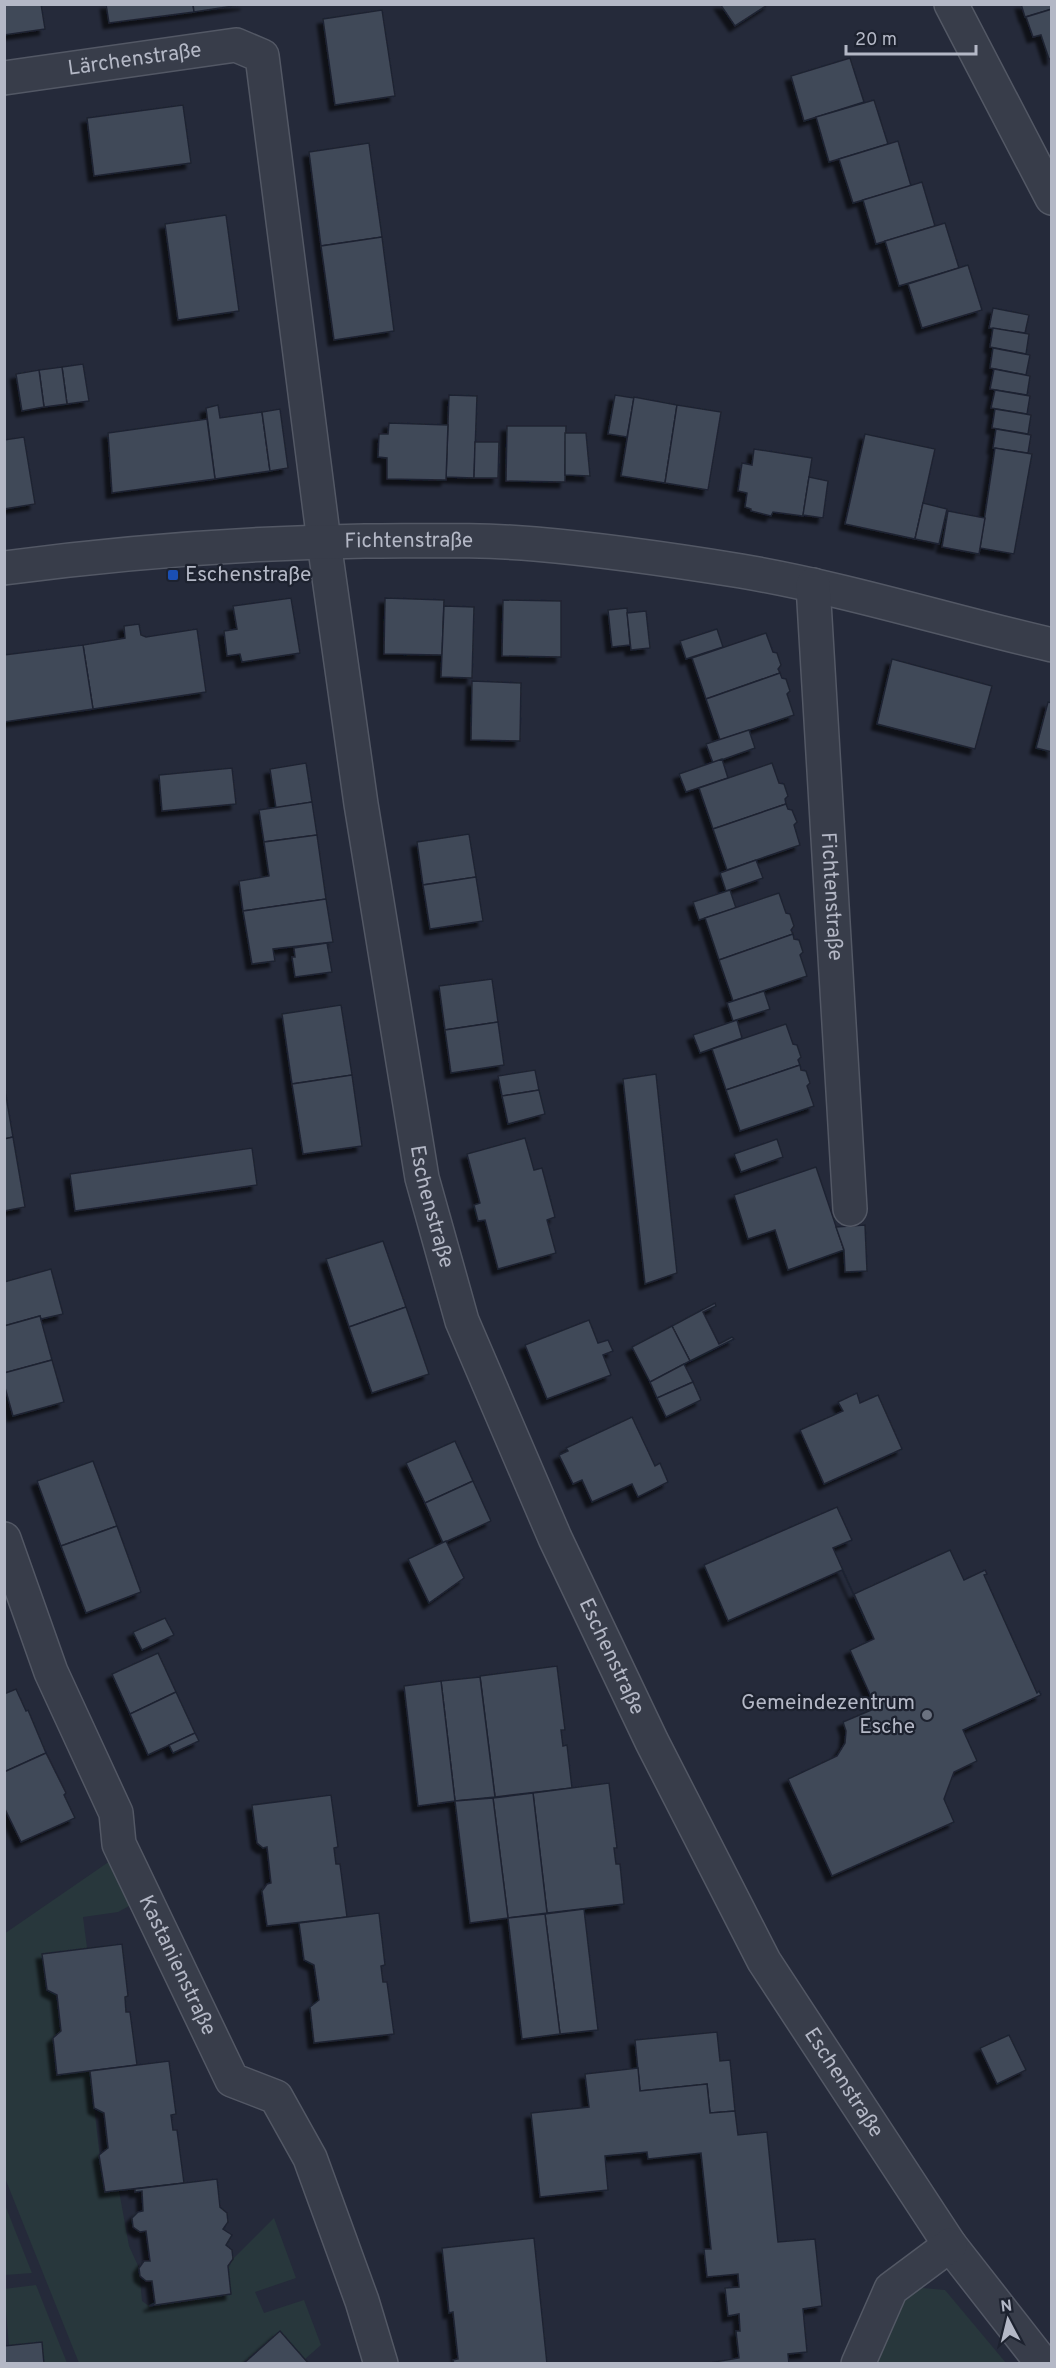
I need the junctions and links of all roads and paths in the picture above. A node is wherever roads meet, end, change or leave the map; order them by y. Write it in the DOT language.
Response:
graph roads {
  1 [pos="951,4"];
  2 [pos="262,56"];
  3 [pos="4,78"];
  4 [pos="1052,198"];
  5 [pos="324,542"];
  6 [pos="4,568"];
  7 [pos="813,585"];
  8 [pos="1052,645"];
  9 [pos="850,1209"];
  10 [pos="4,1539"];
  11 [pos="950,2245"];
  12 [pos="381,2364"];
  13 [pos="858,2364"];
  14 [pos="1043,2364"];
  1 -- 4 [label="street"];
  2 -- 3 [label="street, Lärchenstraße"];
  2 -- 5 [label="street, Eschenstraße"];
  5 -- 6 [label="street, Fichtenstraße"];
  5 -- 7 [label="street, Fichtenstraße"];
  5 -- 11 [label="street, Eschenstraße"];
  7 -- 8 [label="street, Fichtenstraße"];
  7 -- 9 [label="street, Fichtenstraße"];
  10 -- 12 [label="street, Kastanienstraße"];
  11 -- 13 [label="street"];
  11 -- 14 [label="street, Eschenstraße"];
}
